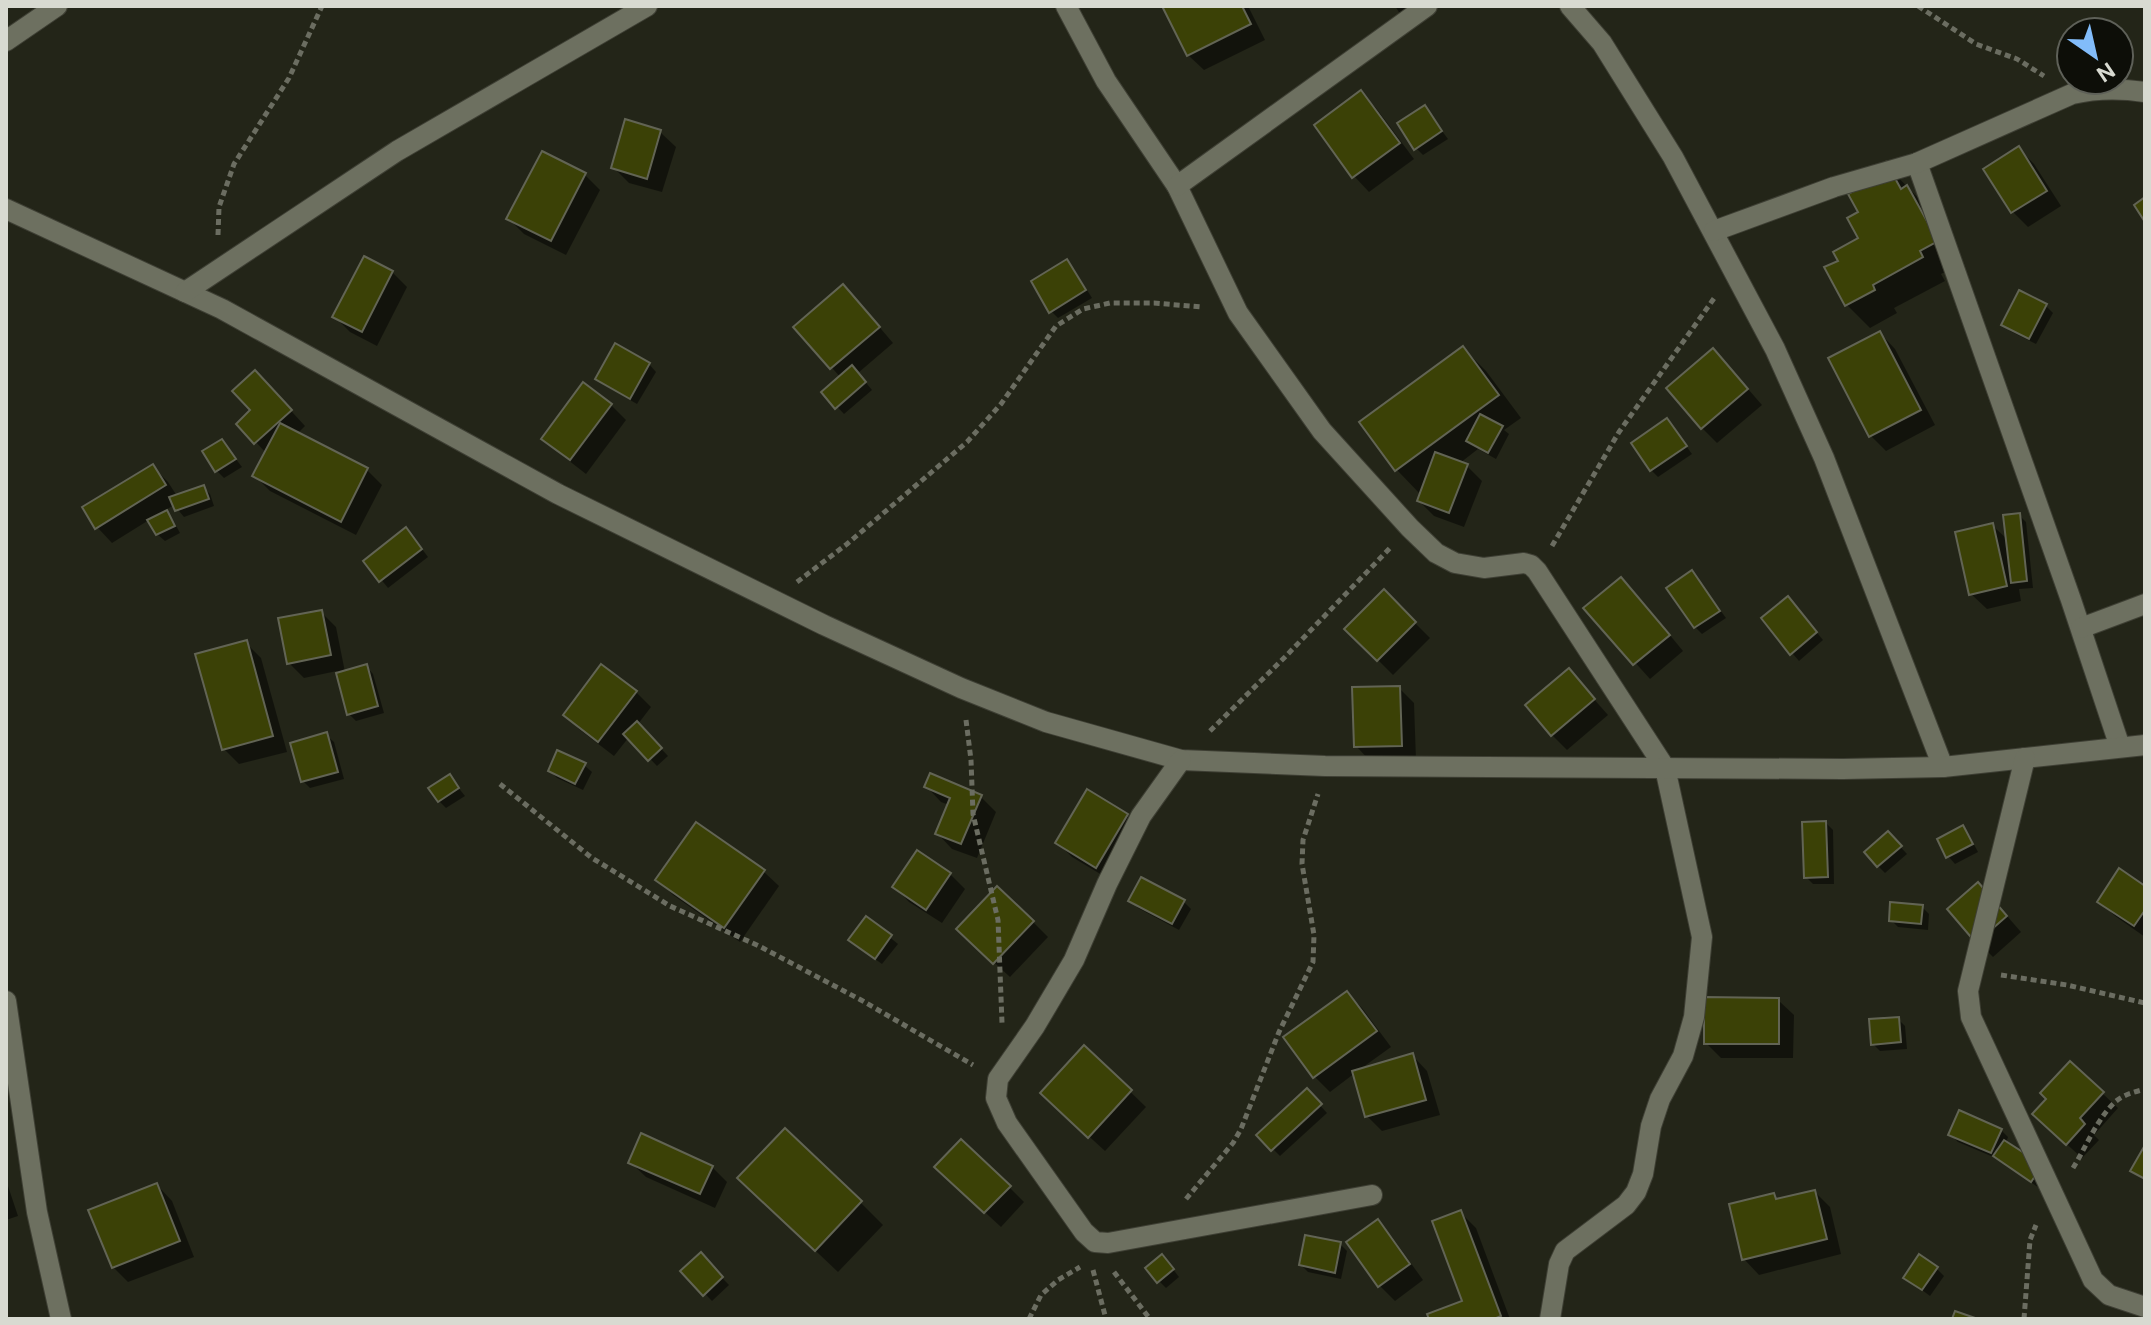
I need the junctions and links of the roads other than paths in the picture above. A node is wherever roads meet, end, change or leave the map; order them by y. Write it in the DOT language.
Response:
graph roads {
  1 [pos="57,6"];
  2 [pos="647,6"];
  3 [pos="1066,6"];
  4 [pos="1427,6"];
  5 [pos="1570,6"];
  6 [pos="6,41"];
  7 [pos="2145,92"];
  8 [pos="1917,163"];
  9 [pos="1177,186"];
  10 [pos="6,209"];
  11 [pos="1714,231"];
  12 [pos="185,292"];
  13 [pos="2145,604"];
  14 [pos="2081,628"];
  15 [pos="2145,745"];
  16 [pos="2120,747"];
  17 [pos="2025,758"];
  18 [pos="1181,760"];
  19 [pos="1943,767"];
  20 [pos="1665,768"];
  21 [pos="6,1001"];
  22 [pos="1372,1195"];
  23 [pos="2145,1307"];
  24 [pos="61,1319"];
  25 [pos="1550,1319"];
  1 -- 6 [label="street"];
  2 -- 12 [label="street"];
  3 -- 9 [label="street"];
  4 -- 9 [label="street"];
  5 -- 11 [label="street"];
  7 -- 8 [label="street"];
  8 -- 11 [label="street"];
  8 -- 14 [label="street"];
  9 -- 20 [label="street"];
  10 -- 12 [label="street"];
  11 -- 19 [label="street"];
  12 -- 18 [label="street"];
  13 -- 14 [label="street"];
  14 -- 16 [label="street"];
  15 -- 16 [label="street"];
  16 -- 17 [label="street"];
  17 -- 19 [label="street"];
  17 -- 23 [label="street"];
  18 -- 20 [label="street"];
  18 -- 22 [label="street"];
  19 -- 20 [label="street"];
  20 -- 25 [label="street"];
  21 -- 24 [label="street"];
}
